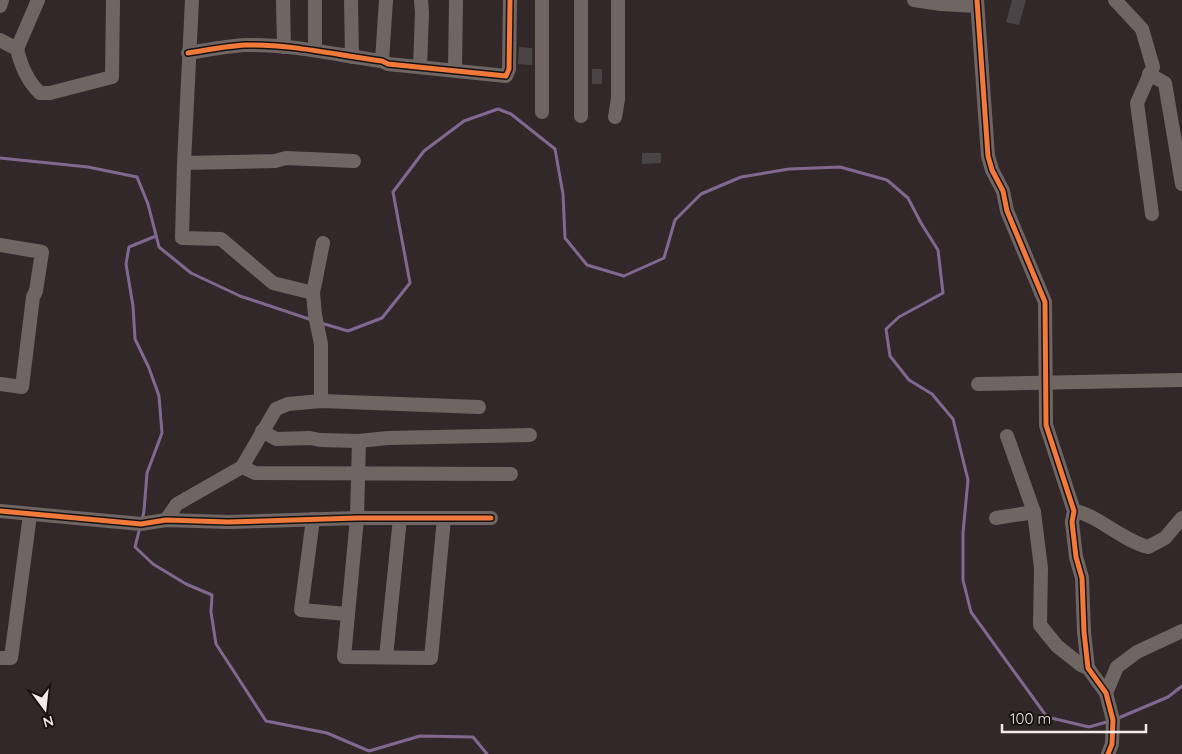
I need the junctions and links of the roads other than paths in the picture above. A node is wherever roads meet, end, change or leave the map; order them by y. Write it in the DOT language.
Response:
graph roads {
  1 [pos="2,0"];
  2 [pos="38,0"];
  3 [pos="113,0"];
  4 [pos="192,0"];
  5 [pos="283,0"];
  6 [pos="315,0"];
  7 [pos="351,0"];
  8 [pos="386,0"];
  9 [pos="421,0"];
  10 [pos="456,0"];
  11 [pos="510,0"];
  12 [pos="542,0"];
  13 [pos="581,0"];
  14 [pos="618,0"];
  15 [pos="914,0"];
  16 [pos="1115,0"];
  17 [pos="977,3"];
  18 [pos="0,6"];
  19 [pos="0,40"];
  20 [pos="284,47"];
  21 [pos="17,49"];
  22 [pos="315,50"];
  23 [pos="188,53"];
  24 [pos="352,57"];
  25 [pos="382,61"];
  26 [pos="420,67"];
  27 [pos="455,70"];
  28 [pos="1149,74"];
  29 [pos="542,112"];
  30 [pos="581,116"];
  31 [pos="615,118"];
  32 [pos="354,161"];
  33 [pos="184,163"];
  34 [pos="1182,184"];
  35 [pos="1152,214"];
  36 [pos="323,243"];
  37 [pos="0,245"];
  38 [pos="313,293"];
  39 [pos="1182,380"];
  40 [pos="0,384"];
  41 [pos="978,384"];
  42 [pos="1046,384"];
  43 [pos="321,401"];
  44 [pos="479,407"];
  45 [pos="262,431"];
  46 [pos="530,435"];
  47 [pos="1007,436"];
  48 [pos="359,441"];
  49 [pos="242,467"];
  50 [pos="358,474"];
  51 [pos="511,474"];
  52 [pos="0,511"];
  53 [pos="1034,512"];
  54 [pos="1074,512"];
  55 [pos="30,515"];
  56 [pos="357,518"];
  57 [pos="400,518"];
  58 [pos="444,518"];
  59 [pos="491,518"];
  60 [pos="996,518"];
  61 [pos="1182,518"];
  62 [pos="312,519"];
  63 [pos="166,520"];
  64 [pos="348,614"];
  65 [pos="1182,631"];
  66 [pos="386,657"];
  67 [pos="0,658"];
  68 [pos="1088,668"];
  69 [pos="1106,693"];
  70 [pos="1108,754"];
  1 -- 18 [label="street"];
  2 -- 21 [label="street"];
  3 -- 21 [label="street"];
  4 -- 23 [label="street"];
  5 -- 20 [label="street"];
  6 -- 22 [label="street"];
  7 -- 24 [label="street"];
  8 -- 25 [label="street"];
  9 -- 26 [label="street"];
  10 -- 27 [label="street"];
  11 -- 27 [label="street"];
  12 -- 29 [label="street"];
  13 -- 30 [label="street"];
  14 -- 31 [label="street"];
  15 -- 17 [label="street"];
  16 -- 28 [label="street"];
  17 -- 42 [label="street"];
  19 -- 21 [label="street"];
  20 -- 22 [label="street"];
  20 -- 23 [label="street"];
  22 -- 24 [label="street"];
  23 -- 33 [label="street"];
  24 -- 25 [label="street"];
  25 -- 26 [label="street"];
  26 -- 27 [label="street"];
  28 -- 34 [label="street"];
  28 -- 35 [label="street"];
  32 -- 33 [label="street"];
  33 -- 38 [label="street"];
  36 -- 38 [label="street"];
  37 -- 40 [label="street"];
  38 -- 43 [label="street"];
  39 -- 42 [label="street"];
  41 -- 42 [label="street"];
  42 -- 54 [label="street"];
  43 -- 44 [label="street"];
  43 -- 45 [label="street"];
  45 -- 48 [label="street"];
  45 -- 49 [label="street"];
  46 -- 48 [label="street"];
  47 -- 53 [label="street"];
  48 -- 50 [label="street"];
  49 -- 50 [label="street"];
  49 -- 63 [label="street"];
  50 -- 51 [label="street"];
  50 -- 56 [label="street"];
  52 -- 55 [label="street"];
  53 -- 60 [label="street"];
  53 -- 68 [label="street"];
  54 -- 61 [label="street"];
  54 -- 68 [label="street"];
  55 -- 63 [label="street"];
  55 -- 67 [label="street"];
  56 -- 57 [label="street"];
  56 -- 62 [label="street"];
  56 -- 64 [label="street"];
  57 -- 58 [label="street"];
  57 -- 66 [label="street"];
  58 -- 59 [label="street"];
  58 -- 66 [label="street"];
  62 -- 63 [label="street"];
  62 -- 64 [label="street"];
  64 -- 66 [label="street"];
  65 -- 69 [label="street"];
  68 -- 69 [label="street"];
  69 -- 70 [label="street"];
}
